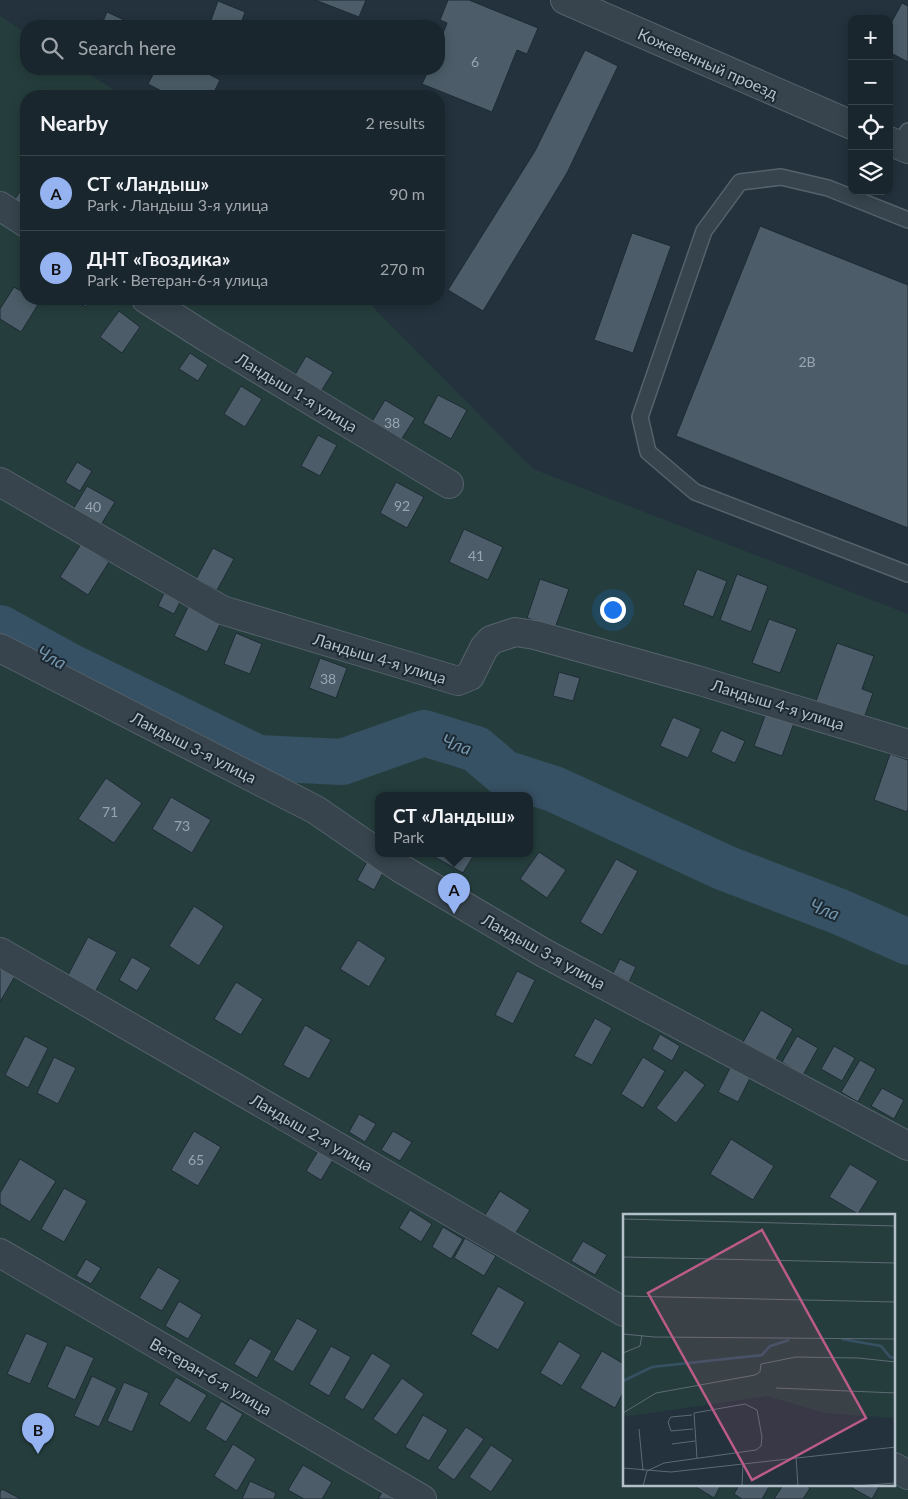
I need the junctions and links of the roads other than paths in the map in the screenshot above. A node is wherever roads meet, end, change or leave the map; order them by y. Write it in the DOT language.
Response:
graph roads {
  1 [pos="565,0"];
  2 [pos="848,123"];
  3 [pos="0,206"];
  4 [pos="20,219"];
  5 [pos="908,220"];
  6 [pos="155,305"];
  7 [pos="0,482"];
  8 [pos="449,484"];
  9 [pos="908,574"];
  10 [pos="0,648"];
  11 [pos="908,744"];
  12 [pos="375,851"];
  13 [pos="384,857"];
  14 [pos="0,952"];
  15 [pos="908,1146"];
  16 [pos="0,1253"];
  17 [pos="623,1311"];
  18 [pos="896,1468"];
  19 [pos="908,1475"];
  20 [pos="422,1499"];
  1 -- 2 [label="street, Кожевенный проезд"];
  3 -- 4 [label="street"];
  5 -- 9 [label="lane"];
  6 -- 8 [label="street, Ландыш 1-я улица"];
  7 -- 11 [label="street, Ландыш 4-я улица"];
  10 -- 12 [label="street, Ландыш 3-я улица"];
  13 -- 15 [label="street, Ландыш 3-я улица"];
  14 -- 17 [label="street, Ландыш 2-я улица"];
  16 -- 20 [label="street, Ветеран-6-я улица"];
  18 -- 19 [label="street"];
}
